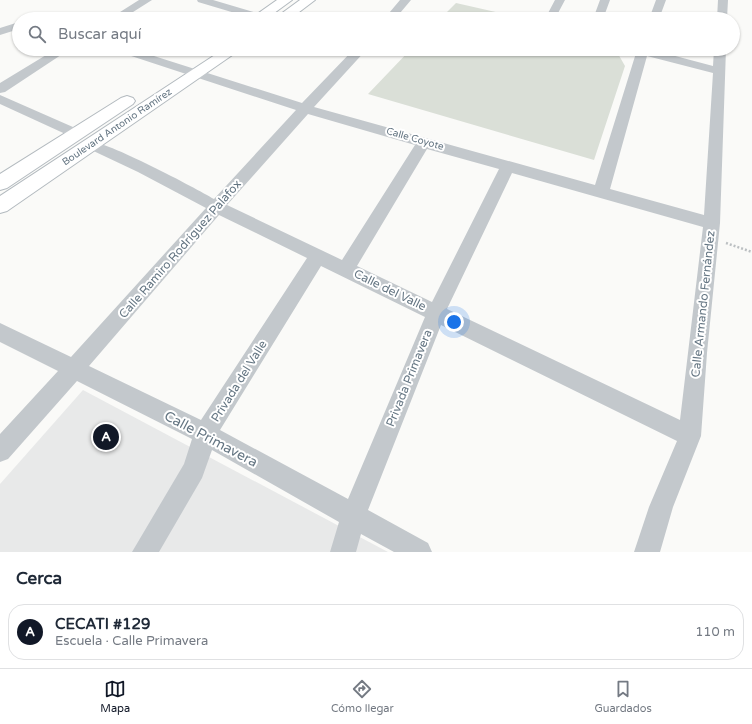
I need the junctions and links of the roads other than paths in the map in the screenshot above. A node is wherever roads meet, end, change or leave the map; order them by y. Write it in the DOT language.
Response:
graph roads {
  1 [pos="147,0"];
  2 [pos="202,0"];
  3 [pos="286,0"];
  4 [pos="309,0"];
  5 [pos="406,0"];
  6 [pos="560,0"];
  7 [pos="606,0"];
  8 [pos="662,0"];
  9 [pos="723,0"];
  10 [pos="126,12"];
  11 [pos="239,12"];
  12 [pos="267,12"];
  13 [pos="291,12"];
  14 [pos="395,12"];
  15 [pos="554,12"];
  16 [pos="601,12"];
  17 [pos="657,12"];
  18 [pos="722,12"];
  19 [pos="12,28"];
  20 [pos="0,32"];
  21 [pos="53,56"];
  22 [pos="140,56"];
  23 [pos="198,56"];
  24 [pos="223,56"];
  25 [pos="354,56"];
  26 [pos="638,56"];
  27 [pos="663,56"];
  28 [pos="720,56"];
  29 [pos="177,69"];
  30 [pos="719,71"];
  31 [pos="195,74"];
  32 [pos="0,89"];
  33 [pos="0,98"];
  34 [pos="305,108"];
  35 [pos="84,139"];
  36 [pos="424,142"];
  37 [pos="508,166"];
  38 [pos="0,183"];
  39 [pos="601,192"];
  40 [pos="0,206"];
  41 [pos="217,207"];
  42 [pos="711,231"];
  43 [pos="318,256"];
  44 [pos="346,270"];
  45 [pos="436,312"];
  46 [pos="0,332"];
  47 [pos="75,369"];
  48 [pos="204,434"];
  49 [pos="690,436"];
  50 [pos="0,451"];
  51 [pos="354,517"];
  52 [pos="145,552"];
  53 [pos="342,552"];
  54 [pos="419,552"];
  55 [pos="647,552"];
  1 -- 10 [label="street"];
  2 -- 11 [label="street"];
  3 -- 12 [label="main road"];
  4 -- 13 [label="main road"];
  5 -- 14 [label="street"];
  6 -- 15 [label="street"];
  7 -- 16 [label="street"];
  8 -- 17 [label="street"];
  9 -- 18 [label="street"];
  19 -- 20 [label="street"];
  21 -- 32 [label="street"];
  22 -- 29 [label="street, Calle Coyote"];
  23 -- 29 [label="main road, Boulevard Antonio Ramírez"];
  24 -- 31 [label="main road, Boulevard Antonio Ramírez"];
  25 -- 34 [label="street, Calle Ramiro Rodríguez Palafox"];
  26 -- 39 [label="street"];
  27 -- 30 [label="street"];
  28 -- 30 [label="street, Calle Armando Fernández"];
  29 -- 31 [label="street, Calle Coyote"];
  29 -- 35 [label="main road, Boulevard Antonio Ramírez"];
  30 -- 42 [label="street, Calle Armando Fernández"];
  31 -- 34 [label="street, Calle Coyote"];
  31 -- 35 [label="main road, Boulevard Antonio Ramírez"];
  33 -- 35 [label="street, Calle del Valle"];
  34 -- 36 [label="street, Calle Coyote"];
  34 -- 41 [label="street, Calle Ramiro Rodríguez Palafox"];
  35 -- 38 [label="main road, Boulevard Antonio Ramírez"];
  35 -- 40 [label="main road, Boulevard Antonio Ramírez"];
  35 -- 41 [label="street, Calle del Valle"];
  36 -- 37 [label="street, Calle Coyote"];
  36 -- 44 [label="street"];
  37 -- 39 [label="street, Calle Coyote"];
  37 -- 45 [label="street, Privada Primavera"];
  39 -- 42 [label="street, Calle Coyote"];
  41 -- 43 [label="street, Calle del Valle"];
  41 -- 47 [label="street, Calle Ramiro Rodríguez Palafox"];
  42 -- 49 [label="street, Calle Armando Fernández"];
  43 -- 44 [label="street, Calle del Valle"];
  43 -- 48 [label="street, Privada del Valle"];
  44 -- 45 [label="street, Calle del Valle"];
  45 -- 49 [label="street, Calle del Valle"];
  45 -- 51 [label="street, Privada Primavera"];
  46 -- 47 [label="street, Calle Primavera"];
  47 -- 48 [label="street, Calle Primavera"];
  47 -- 50 [label="street, Calle Ramiro Rodríguez Palafox"];
  48 -- 51 [label="street, Calle Primavera"];
  48 -- 52 [label="street, Privada del Valle"];
  49 -- 55 [label="street, Calle Armando Fernández"];
  51 -- 53 [label="street, Privada Primavera"];
  51 -- 54 [label="street, Calle Primavera"];
}
